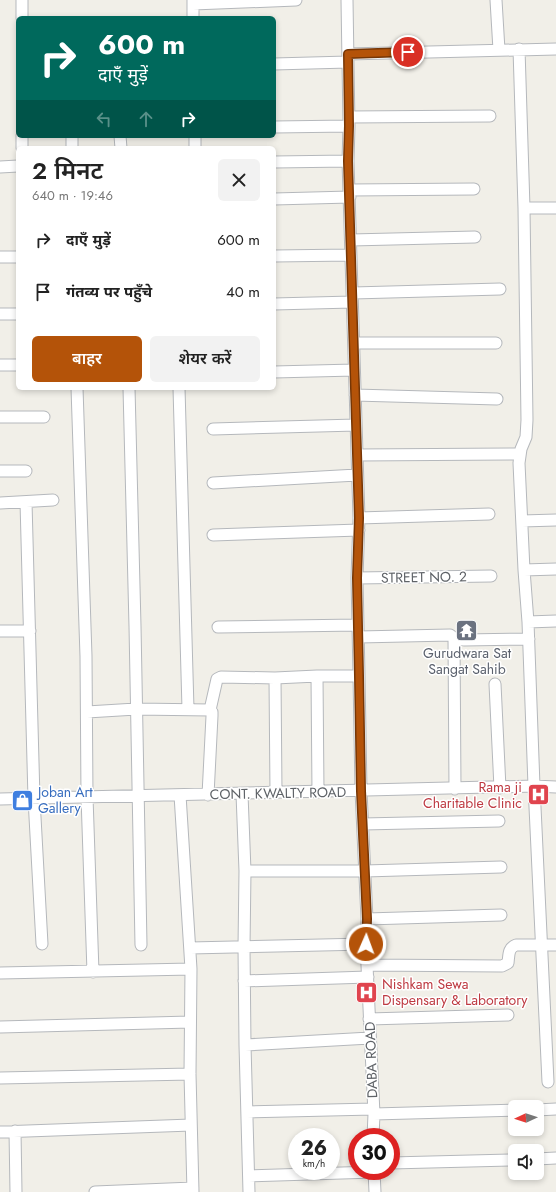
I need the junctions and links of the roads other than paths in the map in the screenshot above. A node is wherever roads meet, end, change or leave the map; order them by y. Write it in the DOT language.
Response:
graph roads {
  1 [pos="22,0"];
  2 [pos="296,0"];
  3 [pos="347,0"];
  4 [pos="496,0"];
  5 [pos="193,2"];
  6 [pos="22,16"];
  7 [pos="193,16"];
  8 [pos="556,49"];
  9 [pos="499,50"];
  10 [pos="518,50"];
  11 [pos="348,58"];
  12 [pos="276,64"];
  13 [pos="490,116"];
  14 [pos="349,122"];
  15 [pos="276,126"];
  16 [pos="348,161"];
  17 [pos="276,162"];
  18 [pos="16,166"];
  19 [pos="0,167"];
  20 [pos="474,189"];
  21 [pos="350,194"];
  22 [pos="276,199"];
  23 [pos="524,208"];
  24 [pos="556,208"];
  25 [pos="475,237"];
  26 [pos="351,240"];
  27 [pos="351,255"];
  28 [pos="276,256"];
  29 [pos="0,257"];
  30 [pos="16,257"];
  31 [pos="500,289"];
  32 [pos="352,298"];
  33 [pos="276,304"];
  34 [pos="0,314"];
  35 [pos="16,314"];
  36 [pos="354,343"];
  37 [pos="496,343"];
  38 [pos="0,365"];
  39 [pos="16,365"];
  40 [pos="354,370"];
  41 [pos="276,372"];
  42 [pos="78,390"];
  43 [pos="129,390"];
  44 [pos="179,390"];
  45 [pos="355,395"];
  46 [pos="497,399"];
  47 [pos="0,417"];
  48 [pos="44,417"];
  49 [pos="356,425"];
  50 [pos="213,430"];
  51 [pos="520,454"];
  52 [pos="357,455"];
  53 [pos="26,471"];
  54 [pos="0,472"];
  55 [pos="357,475"];
  56 [pos="213,483"];
  57 [pos="53,500"];
  58 [pos="26,502"];
  59 [pos="0,503"];
  60 [pos="489,514"];
  61 [pos="359,518"];
  62 [pos="556,520"];
  63 [pos="522,521"];
  64 [pos="359,530"];
  65 [pos="213,535"];
  66 [pos="556,568"];
  67 [pos="524,570"];
  68 [pos="491,576"];
  69 [pos="357,578"];
  70 [pos="556,621"];
  71 [pos="528,622"];
  72 [pos="358,625"];
  73 [pos="218,627"];
  74 [pos="0,631"];
  75 [pos="30,631"];
  76 [pos="359,637"];
  77 [pos="454,638"];
  78 [pos="529,639"];
  79 [pos="317,676"];
  80 [pos="359,676"];
  81 [pos="275,678"];
  82 [pos="495,684"];
  83 [pos="136,709"];
  84 [pos="188,709"];
  85 [pos="210,710"];
  86 [pos="87,712"];
  87 [pos="534,786"];
  88 [pos="556,787"];
  89 [pos="500,788"];
  90 [pos="455,789"];
  91 [pos="361,791"];
  92 [pos="318,792"];
  93 [pos="276,793"];
  94 [pos="242,794"];
  95 [pos="180,795"];
  96 [pos="208,795"];
  97 [pos="138,796"];
  98 [pos="87,797"];
  99 [pos="0,799"];
  100 [pos="34,799"];
  101 [pos="499,820"];
  102 [pos="363,824"];
  103 [pos="501,867"];
  104 [pos="245,871"];
  105 [pos="365,871"];
  106 [pos="501,915"];
  107 [pos="367,919"];
  108 [pos="42,944"];
  109 [pos="366,944"];
  110 [pos="140,945"];
  111 [pos="556,945"];
  112 [pos="542,946"];
  113 [pos="244,947"];
  114 [pos="190,948"];
  115 [pos="367,965"];
  116 [pos="191,969"];
  117 [pos="93,972"];
  118 [pos="0,973"];
  119 [pos="368,976"];
  120 [pos="244,981"];
  121 [pos="508,1015"];
  122 [pos="369,1019"];
  123 [pos="190,1022"];
  124 [pos="0,1027"];
  125 [pos="370,1038"];
  126 [pos="245,1045"];
  127 [pos="190,1074"];
  128 [pos="0,1078"];
  129 [pos="548,1082"];
  130 [pos="556,1109"];
  131 [pos="508,1110"];
  132 [pos="544,1110"];
  133 [pos="247,1112"];
  134 [pos="373,1112"];
  135 [pos="191,1125"];
  136 [pos="374,1128"];
  137 [pos="15,1131"];
  138 [pos="0,1132"];
  139 [pos="556,1158"];
  140 [pos="544,1159"];
  141 [pos="508,1160"];
  142 [pos="400,1163"];
  143 [pos="348,1172"];
  144 [pos="249,1176"];
  145 [pos="374,1180"];
  146 [pos="193,1190"];
  147 [pos="16,1192"];
  148 [pos="95,1192"];
  149 [pos="249,1192"];
  150 [pos="375,1192"];
  1 -- 6 [label="street"];
  2 -- 5 [label="street"];
  3 -- 11 [label="street, DABA ROAD"];
  4 -- 9 [label="street"];
  5 -- 7 [label="street"];
  8 -- 10 [label="street"];
  9 -- 10 [label="street"];
  9 -- 11 [label="street"];
  10 -- 23 [label="street"];
  11 -- 12 [label="street"];
  11 -- 14 [label="street, DABA ROAD"];
  13 -- 14 [label="street"];
  14 -- 15 [label="street"];
  14 -- 16 [label="street, DABA ROAD"];
  16 -- 17 [label="street"];
  16 -- 21 [label="street, DABA ROAD"];
  18 -- 19 [label="street"];
  20 -- 21 [label="street"];
  21 -- 22 [label="street"];
  21 -- 26 [label="street, DABA ROAD"];
  23 -- 24 [label="street"];
  23 -- 51 [label="street"];
  25 -- 26 [label="street"];
  26 -- 27 [label="street, DABA ROAD"];
  27 -- 28 [label="street"];
  27 -- 32 [label="street, DABA ROAD"];
  29 -- 30 [label="street"];
  31 -- 32 [label="street"];
  32 -- 33 [label="street"];
  32 -- 36 [label="street, DABA ROAD"];
  34 -- 35 [label="street"];
  36 -- 37 [label="street"];
  36 -- 40 [label="street, DABA ROAD"];
  38 -- 39 [label="street"];
  40 -- 41 [label="street"];
  40 -- 45 [label="street, DABA ROAD"];
  42 -- 86 [label="street"];
  43 -- 83 [label="street"];
  44 -- 84 [label="street"];
  45 -- 46 [label="street"];
  45 -- 49 [label="street, DABA ROAD"];
  47 -- 48 [label="street"];
  49 -- 50 [label="street"];
  49 -- 52 [label="street, DABA ROAD"];
  51 -- 52 [label="street"];
  51 -- 63 [label="street"];
  52 -- 55 [label="street, DABA ROAD"];
  53 -- 54 [label="street"];
  55 -- 56 [label="street"];
  55 -- 61 [label="street, DABA ROAD"];
  57 -- 58 [label="street"];
  58 -- 59 [label="street"];
  58 -- 75 [label="street"];
  60 -- 61 [label="street"];
  61 -- 64 [label="street, DABA ROAD"];
  62 -- 63 [label="street"];
  63 -- 67 [label="street"];
  64 -- 65 [label="street"];
  64 -- 69 [label="street, DABA ROAD"];
  66 -- 67 [label="street"];
  67 -- 71 [label="street"];
  68 -- 69 [label="street, STREET NO. 2"];
  69 -- 72 [label="street, DABA ROAD"];
  70 -- 71 [label="street"];
  71 -- 78 [label="street"];
  72 -- 73 [label="street"];
  72 -- 76 [label="street, DABA ROAD"];
  74 -- 75 [label="street"];
  75 -- 100 [label="street"];
  76 -- 77 [label="street"];
  76 -- 80 [label="street, DABA ROAD"];
  77 -- 78 [label="street"];
  77 -- 90 [label="street"];
  78 -- 87 [label="street"];
  79 -- 80 [label="street"];
  79 -- 81 [label="street"];
  79 -- 92 [label="street"];
  80 -- 91 [label="street, DABA ROAD"];
  81 -- 85 [label="street"];
  81 -- 93 [label="street"];
  82 -- 89 [label="street"];
  83 -- 84 [label="street"];
  83 -- 86 [label="street"];
  83 -- 97 [label="street"];
  84 -- 85 [label="street"];
  85 -- 96 [label="street"];
  86 -- 98 [label="street"];
  87 -- 88 [label="street, CONT. KWALTY ROAD"];
  87 -- 89 [label="street, CONT. KWALTY ROAD"];
  87 -- 112 [label="street"];
  89 -- 90 [label="street, CONT. KWALTY ROAD"];
  90 -- 91 [label="street, CONT. KWALTY ROAD"];
  91 -- 92 [label="street, CONT. KWALTY ROAD"];
  91 -- 102 [label="street, DABA ROAD"];
  92 -- 93 [label="street, CONT. KWALTY ROAD"];
  93 -- 94 [label="street, CONT. KWALTY ROAD"];
  94 -- 96 [label="street, CONT. KWALTY ROAD"];
  94 -- 104 [label="street"];
  95 -- 96 [label="street, CONT. KWALTY ROAD"];
  95 -- 97 [label="street, CONT. KWALTY ROAD"];
  95 -- 114 [label="street"];
  97 -- 98 [label="street, CONT. KWALTY ROAD"];
  97 -- 110 [label="street"];
  98 -- 100 [label="street, CONT. KWALTY ROAD"];
  98 -- 117 [label="street"];
  99 -- 100 [label="street, CONT. KWALTY ROAD"];
  100 -- 108 [label="street"];
  101 -- 102 [label="street"];
  102 -- 105 [label="street, DABA ROAD"];
  103 -- 105 [label="street"];
  104 -- 105 [label="street"];
  104 -- 113 [label="street"];
  105 -- 107 [label="street, DABA ROAD"];
  106 -- 107 [label="street"];
  107 -- 109 [label="street, DABA ROAD"];
  109 -- 113 [label="street"];
  109 -- 115 [label="street, DABA ROAD"];
  111 -- 112 [label="street"];
  112 -- 115 [label="street"];
  112 -- 129 [label="street"];
  113 -- 114 [label="street"];
  113 -- 120 [label="street"];
  114 -- 116 [label="street"];
  115 -- 119 [label="street, DABA ROAD"];
  116 -- 117 [label="street"];
  116 -- 123 [label="street"];
  117 -- 118 [label="street"];
  119 -- 120 [label="street"];
  119 -- 122 [label="street, DABA ROAD"];
  120 -- 126 [label="street"];
  121 -- 122 [label="street"];
  122 -- 125 [label="street, DABA ROAD"];
  123 -- 124 [label="street"];
  123 -- 127 [label="street"];
  125 -- 126 [label="street"];
  125 -- 134 [label="street, DABA ROAD"];
  126 -- 133 [label="street"];
  127 -- 128 [label="street"];
  127 -- 135 [label="street"];
  130 -- 132 [label="street"];
  131 -- 134 [label="street"];
  133 -- 134 [label="street"];
  133 -- 144 [label="street"];
  134 -- 136 [label="street, DABA ROAD"];
  135 -- 137 [label="street"];
  135 -- 146 [label="street"];
  137 -- 138 [label="street"];
  137 -- 147 [label="street"];
  139 -- 140 [label="street"];
  141 -- 142 [label="street"];
  143 -- 144 [label="street"];
  144 -- 149 [label="street"];
  145 -- 150 [label="street"];
  146 -- 148 [label="street"];
}
